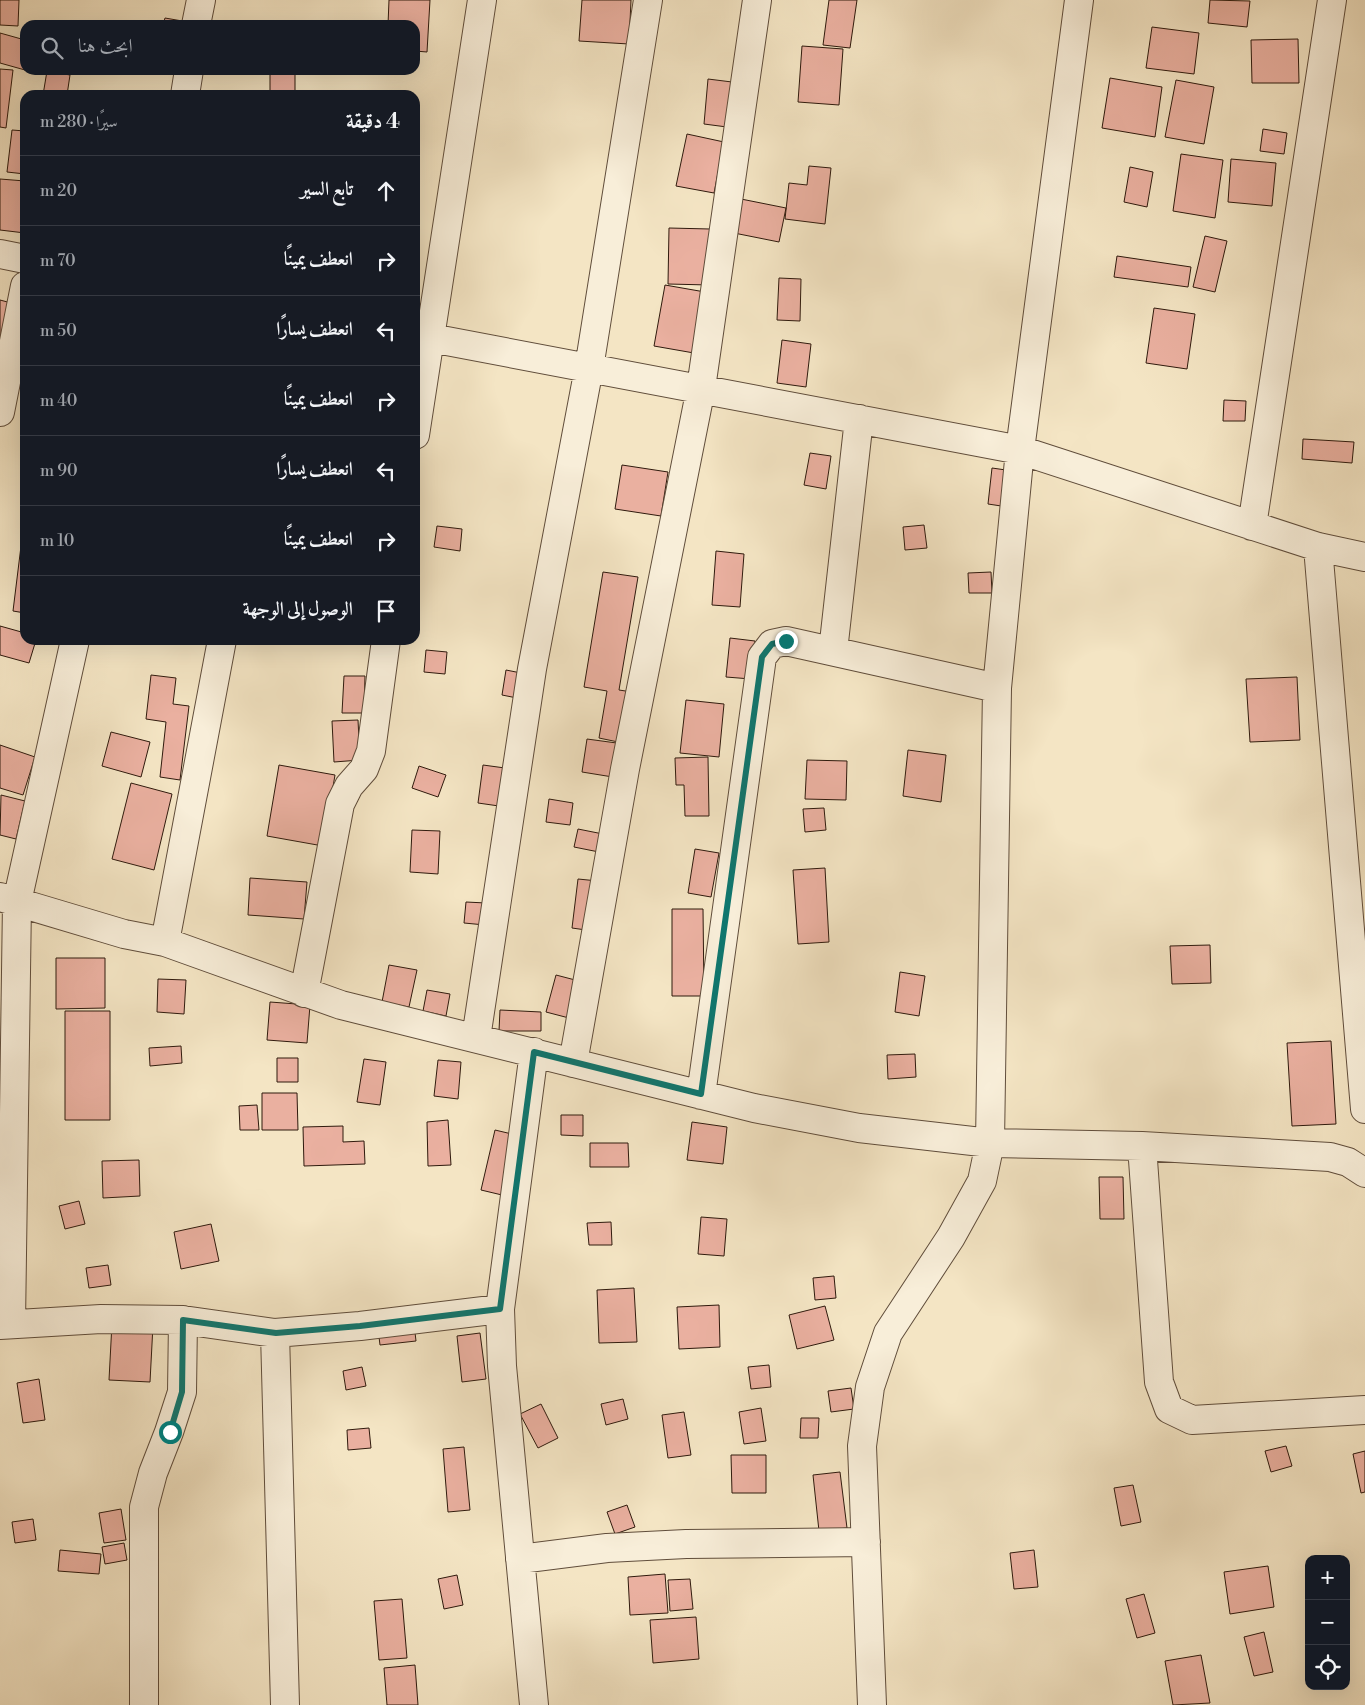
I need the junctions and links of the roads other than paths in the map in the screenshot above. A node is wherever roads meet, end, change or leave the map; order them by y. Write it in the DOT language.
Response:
graph roads {
  1 [pos="201,0"];
  2 [pos="482,0"];
  3 [pos="648,0"];
  4 [pos="757,0"];
  5 [pos="1079,0"];
  6 [pos="1332,0"];
  7 [pos="197,20"];
  8 [pos="188,75"];
  9 [pos="186,90"];
  10 [pos="0,254"];
  11 [pos="20,258"];
  12 [pos="20,311"];
  13 [pos="422,336"];
  14 [pos="420,364"];
  15 [pos="589,368"];
  16 [pos="700,388"];
  17 [pos="0,412"];
  18 [pos="859,419"];
  19 [pos="1020,450"];
  20 [pos="1252,526"];
  21 [pos="1318,547"];
  22 [pos="1365,557"];
  23 [pos="74,645"];
  24 [pos="221,645"];
  25 [pos="385,645"];
  26 [pos="833,651"];
  27 [pos="997,688"];
  28 [pos="9,900"];
  29 [pos="164,942"];
  30 [pos="304,993"];
  31 [pos="476,1038"];
  32 [pos="534,1052"];
  33 [pos="573,1063"];
  34 [pos="701,1094"];
  35 [pos="1365,1109"];
  36 [pos="990,1143"];
  37 [pos="1142,1146"];
  38 [pos="1365,1173"];
  39 [pos="500,1309"];
  40 [pos="183,1320"];
  41 [pos="6,1325"];
  42 [pos="276,1333"];
  43 [pos="1365,1410"];
  44 [pos="866,1542"];
  45 [pos="520,1559"];
  46 [pos="144,1705"];
  47 [pos="285,1705"];
  48 [pos="534,1705"];
  49 [pos="872,1705"];
  1 -- 7 [label="street"];
  2 -- 13 [label="street"];
  3 -- 15 [label="street"];
  4 -- 16 [label="street"];
  5 -- 19 [label="street"];
  6 -- 20 [label="street"];
  8 -- 9 [label="street"];
  10 -- 11 [label="street"];
  12 -- 17 [label="street"];
  13 -- 14 [label="street"];
  13 -- 15 [label="street"];
  15 -- 16 [label="street"];
  15 -- 31 [label="street"];
  16 -- 18 [label="street"];
  16 -- 33 [label="street"];
  18 -- 19 [label="street"];
  18 -- 26 [label="street"];
  19 -- 20 [label="street"];
  19 -- 27 [label="street"];
  20 -- 21 [label="street"];
  21 -- 22 [label="street"];
  21 -- 35 [label="street"];
  23 -- 28 [label="street"];
  24 -- 29 [label="street"];
  25 -- 30 [label="street"];
  26 -- 27 [label="street"];
  26 -- 34 [label="street"];
  27 -- 36 [label="street"];
  28 -- 29 [label="street"];
  28 -- 41 [label="street"];
  29 -- 30 [label="street"];
  30 -- 31 [label="street"];
  31 -- 32 [label="street"];
  32 -- 33 [label="street"];
  32 -- 39 [label="street"];
  33 -- 34 [label="street"];
  34 -- 36 [label="street"];
  36 -- 37 [label="street"];
  36 -- 44 [label="street"];
  37 -- 38 [label="street"];
  37 -- 43 [label="street"];
  39 -- 42 [label="street"];
  39 -- 45 [label="street"];
  40 -- 41 [label="street"];
  40 -- 42 [label="street"];
  40 -- 46 [label="street"];
  42 -- 47 [label="street"];
  44 -- 45 [label="street"];
  44 -- 49 [label="street"];
  45 -- 48 [label="street"];
}
